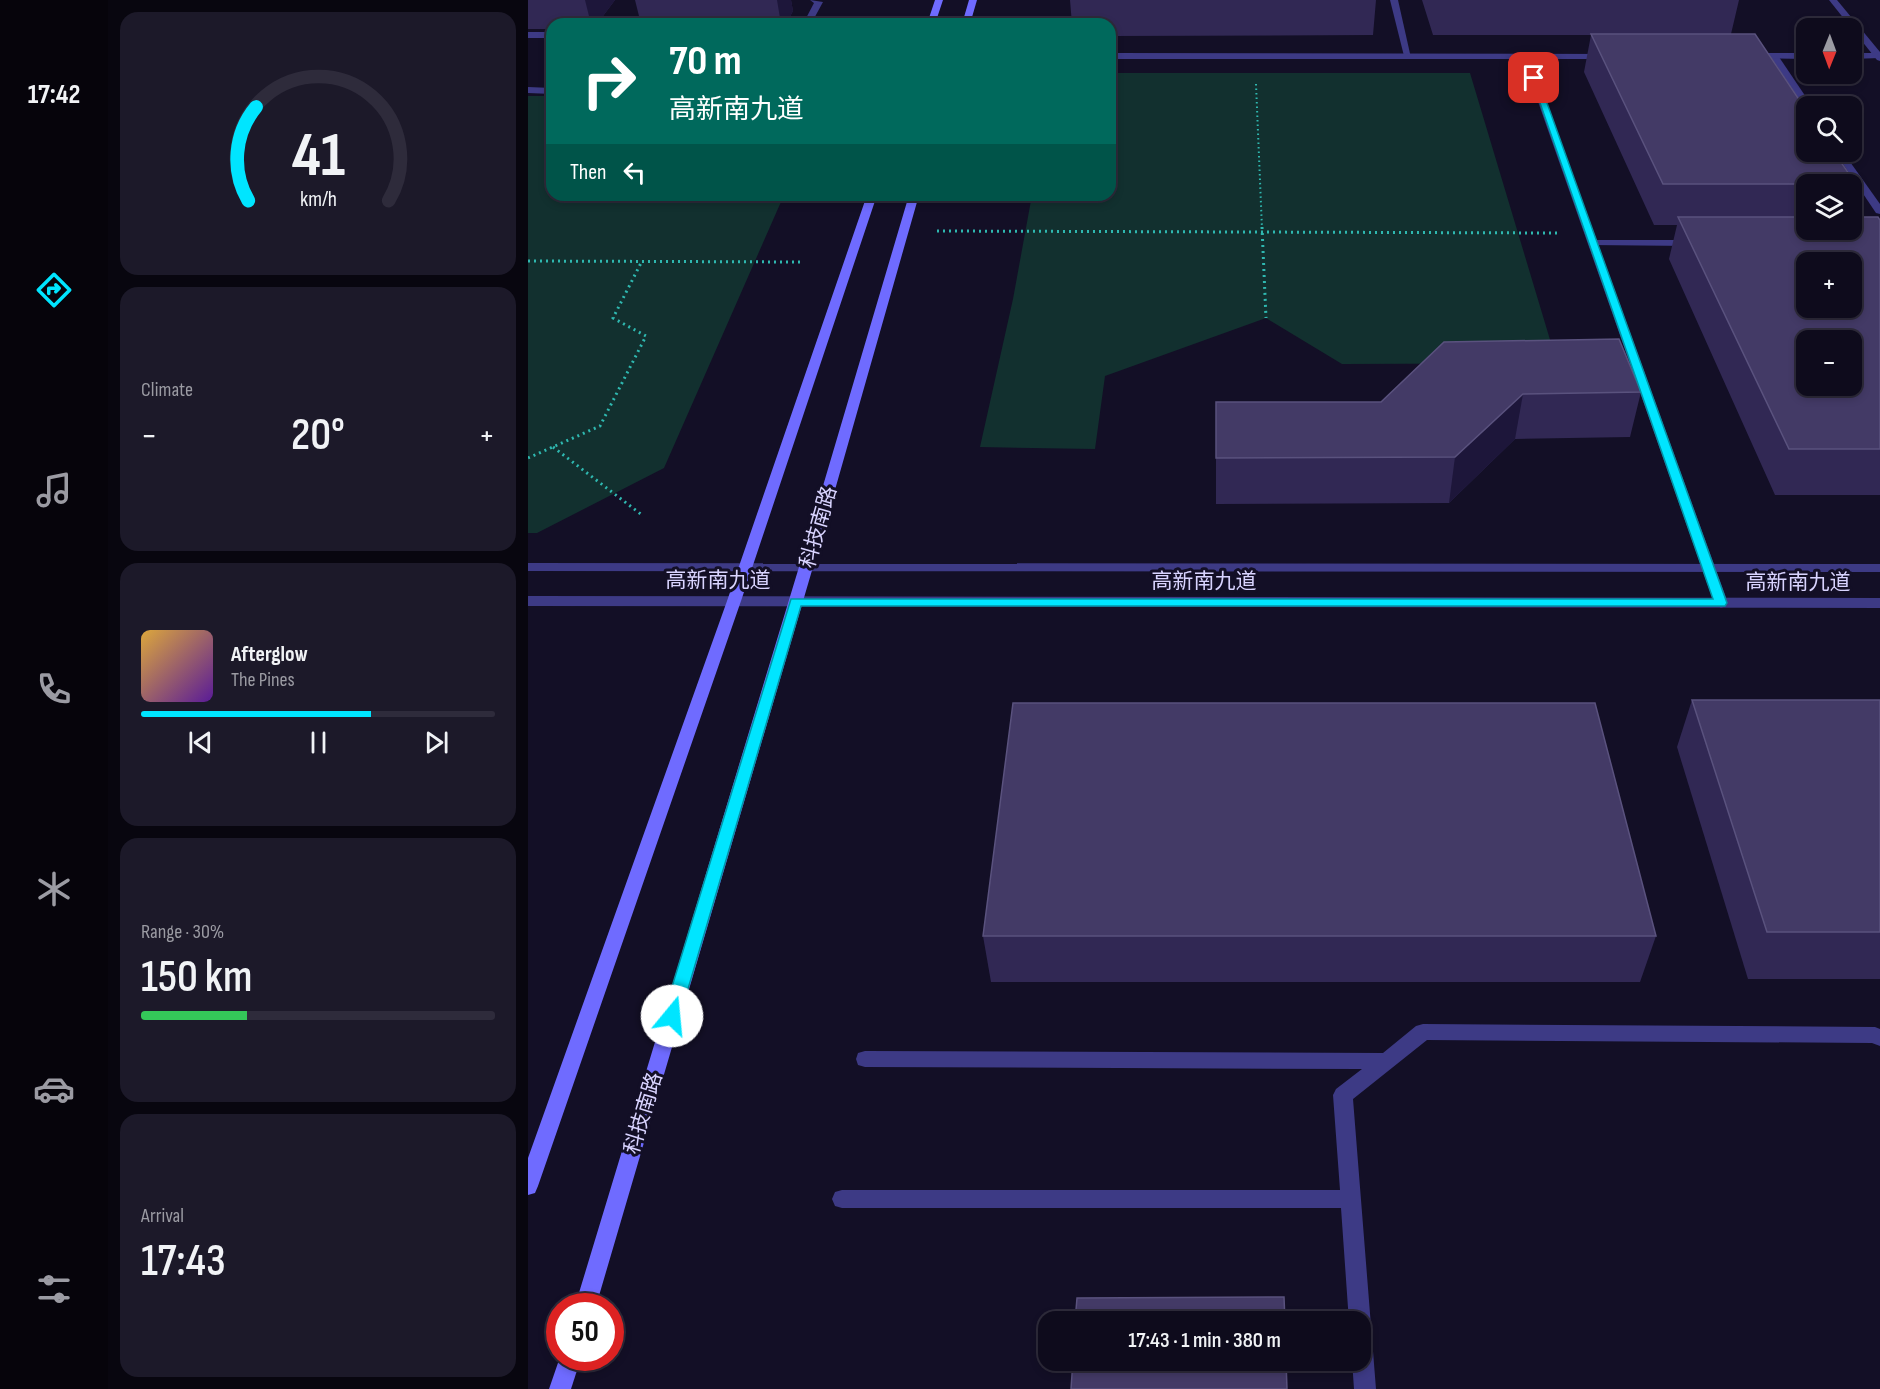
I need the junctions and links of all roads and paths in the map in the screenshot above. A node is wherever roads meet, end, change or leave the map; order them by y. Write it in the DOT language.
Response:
graph roads {
  1 [pos="814,0"];
  2 [pos="939,0"];
  3 [pos="974,0"];
  4 [pos="1394,0"];
  5 [pos="1833,0"];
  6 [pos="810,18"];
  7 [pos="933,18"];
  8 [pos="968,18"];
  9 [pos="528,35"];
  10 [pos="546,35"];
  11 [pos="1116,56"];
  12 [pos="1254,56"];
  13 [pos="1408,56"];
  14 [pos="1526,56"];
  15 [pos="1620,56"];
  16 [pos="1738,56"];
  17 [pos="1774,56"];
  18 [pos="1796,56"];
  19 [pos="1862,56"];
  20 [pos="1879,57"];
  21 [pos="528,90"];
  22 [pos="546,91"];
  23 [pos="1801,96"];
  24 [pos="1846,162"];
  25 [pos="870,201"];
  26 [pos="913,201"];
  27 [pos="1880,211"];
  28 [pos="903,231"];
  29 [pos="1262,232"];
  30 [pos="1591,238"];
  31 [pos="1700,243"];
  32 [pos="528,261"];
  33 [pos="642,261"];
  34 [pos="802,262"];
  35 [pos="1266,318"];
  36 [pos="553,447"];
  37 [pos="528,458"];
  38 [pos="642,515"];
  39 [pos="528,567"];
  40 [pos="745,567"];
  41 [pos="806,567"];
  42 [pos="1709,568"];
  43 [pos="1880,568"];
  44 [pos="528,601"];
  45 [pos="734,602"];
  46 [pos="796,602"];
  47 [pos="1721,603"];
  48 [pos="1880,603"];
  49 [pos="1880,1038"];
  50 [pos="865,1059"];
  51 [pos="1388,1061"];
  52 [pos="528,1186"];
  53 [pos="842,1198"];
  54 [pos="1351,1199"];
  55 [pos="589,1293"];
  56 [pos="1359,1311"];
  57 [pos="566,1371"];
  58 [pos="1364,1371"];
  59 [pos="560,1389"];
  60 [pos="1365,1389"];
  1 -- 6 [label="street"];
  2 -- 7 [label="main road"];
  3 -- 8 [label="main road"];
  4 -- 13 [label="street"];
  5 -- 20 [label="street"];
  9 -- 10 [label="street"];
  11 -- 12 [label="street"];
  12 -- 13 [label="street"];
  12 -- 29 [label="path"];
  13 -- 14 [label="street"];
  14 -- 15 [label="street"];
  14 -- 30 [label="street"];
  16 -- 17 [label="street"];
  17 -- 18 [label="street"];
  17 -- 23 [label="street"];
  19 -- 20 [label="street"];
  21 -- 22 [label="street"];
  24 -- 27 [label="street"];
  25 -- 40 [label="main road"];
  26 -- 28 [label="main road, 科技南路"];
  28 -- 29 [label="path"];
  28 -- 41 [label="main road, 科技南路"];
  29 -- 30 [label="path"];
  29 -- 35 [label="path"];
  30 -- 31 [label="street"];
  30 -- 42 [label="street"];
  32 -- 33 [label="path"];
  33 -- 34 [label="path"];
  33 -- 36 [label="path"];
  36 -- 37 [label="path"];
  36 -- 38 [label="path"];
  39 -- 40 [label="street, 高新南九道"];
  40 -- 41 [label="street, 高新南九道"];
  40 -- 45 [label="main road"];
  41 -- 42 [label="street, 高新南九道"];
  41 -- 46 [label="main road, 科技南路"];
  42 -- 43 [label="street, 高新南九道"];
  42 -- 47 [label="street"];
  44 -- 45 [label="street, 高新南九道"];
  45 -- 46 [label="street, 高新南九道"];
  45 -- 52 [label="main road"];
  46 -- 47 [label="street, 高新南九道"];
  46 -- 55 [label="main road, 科技南路"];
  47 -- 48 [label="street, 高新南九道"];
  49 -- 51 [label="street"];
  50 -- 51 [label="street"];
  51 -- 54 [label="street"];
  53 -- 54 [label="street"];
  54 -- 56 [label="street"];
  57 -- 59 [label="main road"];
  58 -- 60 [label="street"];
}
